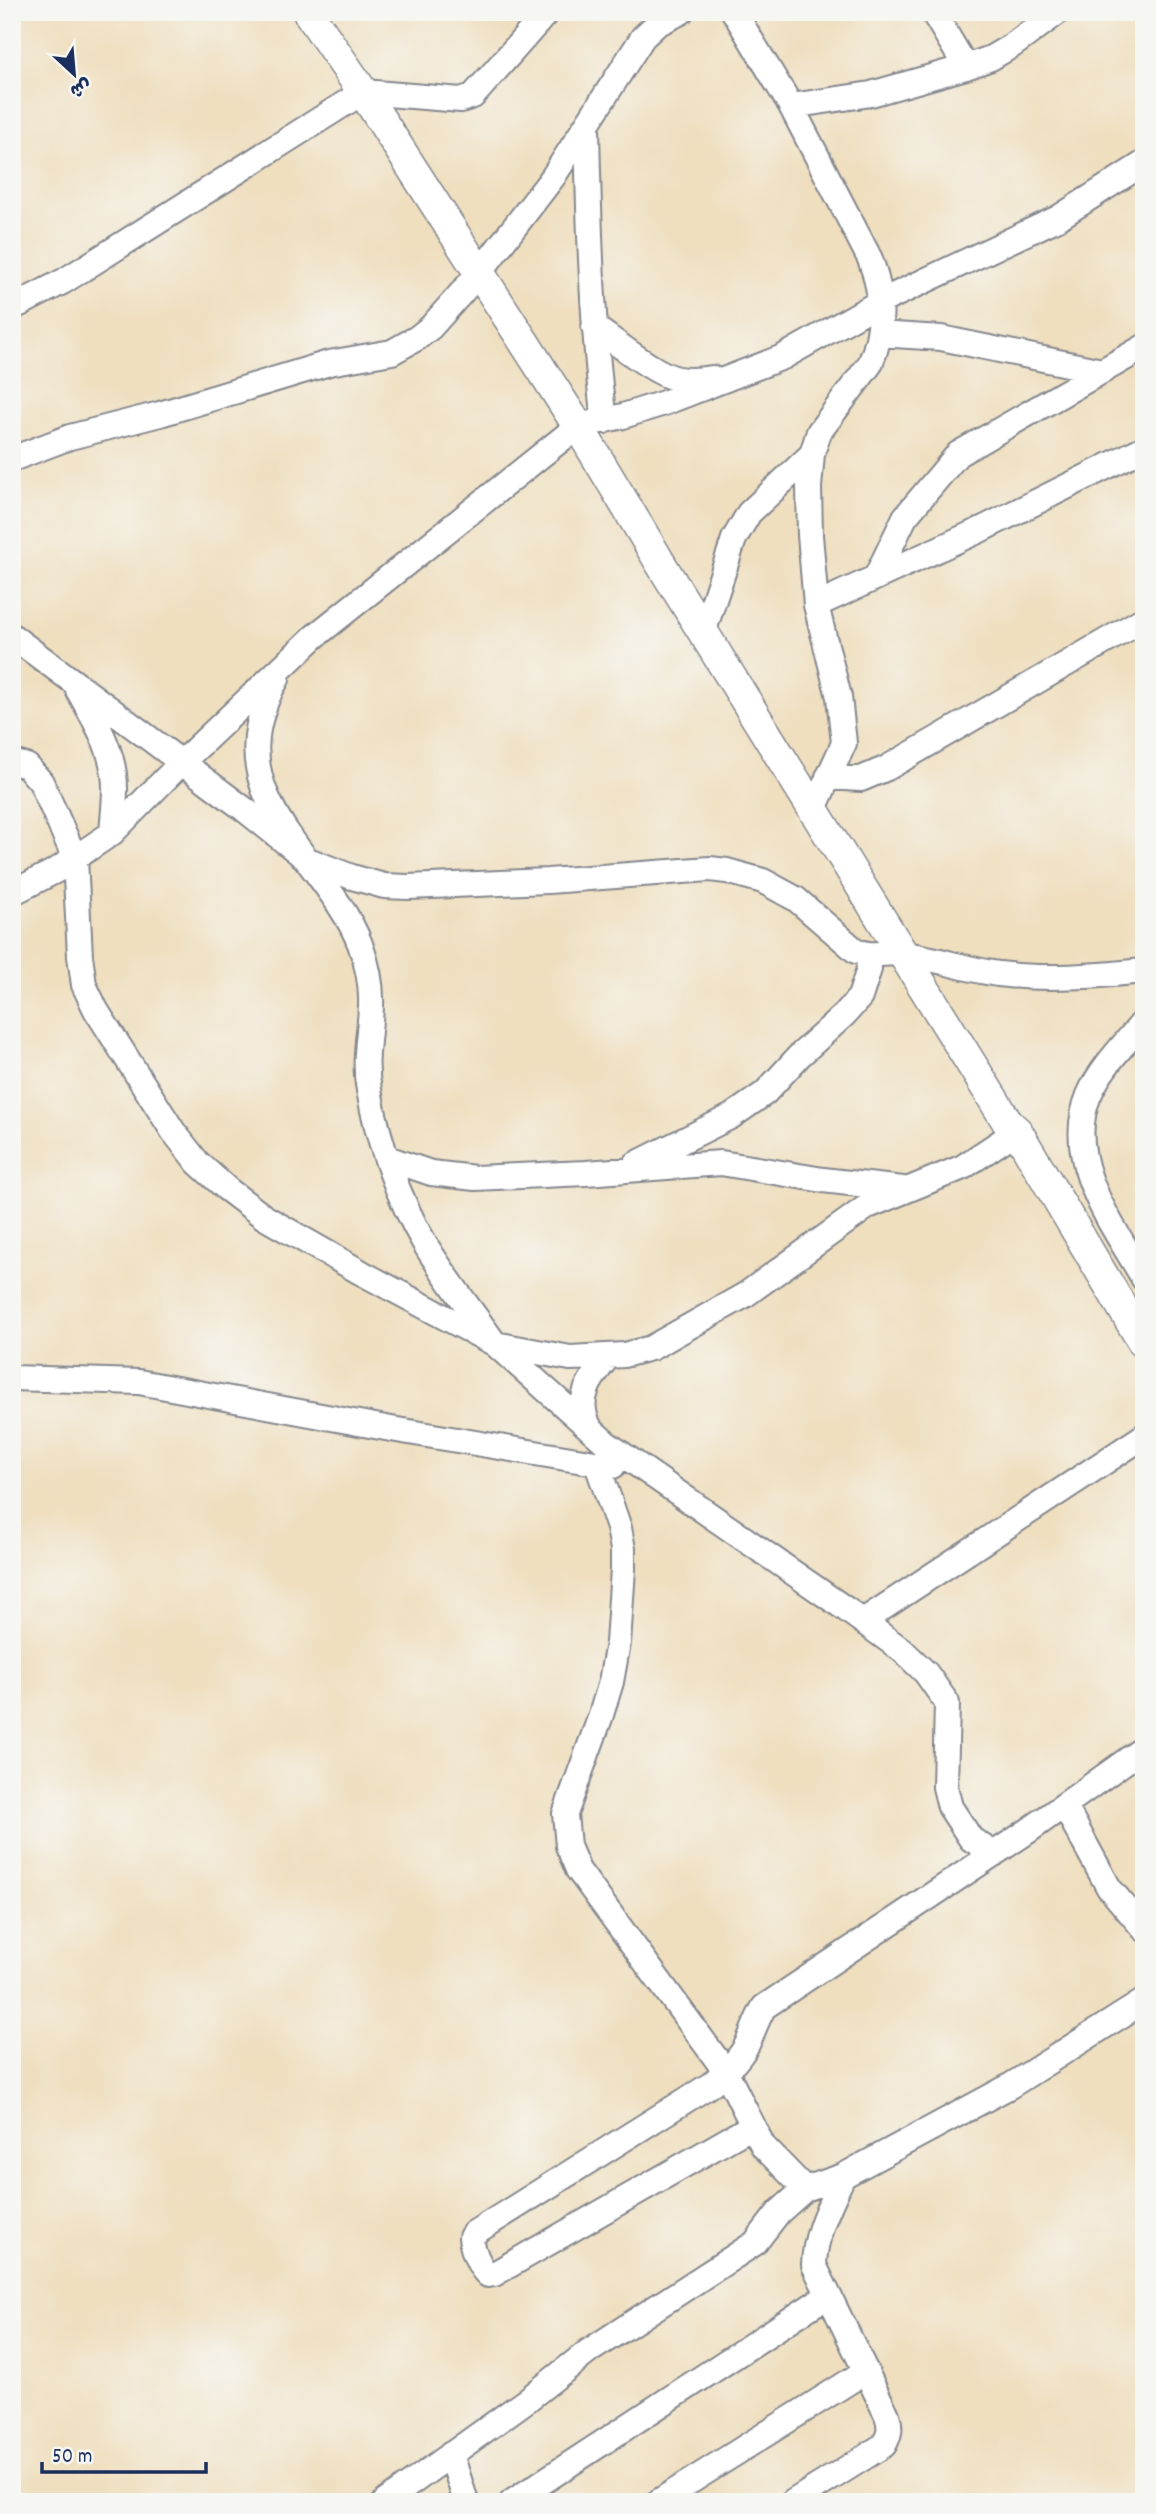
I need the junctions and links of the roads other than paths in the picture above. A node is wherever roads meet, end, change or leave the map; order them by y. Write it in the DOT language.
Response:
graph roads {
  1 [pos="308,12"];
  2 [pos="547,12"];
  3 [pos="681,12"];
  4 [pos="734,12"];
  5 [pos="933,12"];
  6 [pos="1058,12"];
  7 [pos="966,67"];
  8 [pos="363,92"];
  9 [pos="790,106"];
  10 [pos="587,128"];
  11 [pos="1144,163"];
  12 [pos="481,272"];
  13 [pos="880,302"];
  14 [pos="12,308"];
  15 [pos="594,327"];
  16 [pos="879,334"];
  17 [pos="1144,347"];
  18 [pos="1102,371"];
  19 [pos="747,372"];
  20 [pos="591,424"];
  21 [pos="1144,448"];
  22 [pos="812,454"];
  23 [pos="12,460"];
  24 [pos="876,577"];
  25 [pos="816,605"];
  26 [pos="1144,619"];
  27 [pos="704,631"];
  28 [pos="12,636"];
  29 [pos="292,657"];
  30 [pos="75,683"];
  31 [pos="12,762"];
  32 [pos="182,762"];
  33 [pos="828,777"];
  34 [pos="813,811"];
  35 [pos="112,833"];
  36 [pos="75,858"];
  37 [pos="308,860"];
  38 [pos="12,893"];
  39 [pos="901,953"];
  40 [pos="868,955"];
  41 [pos="1144,971"];
  42 [pos="1144,1021"];
  43 [pos="1017,1131"];
  44 [pos="387,1158"];
  45 [pos="622,1170"];
  46 [pos="907,1189"];
  47 [pos="1144,1279"];
  48 [pos="495,1344"];
  49 [pos="1144,1344"];
  50 [pos="608,1357"];
  51 [pos="12,1378"];
  52 [pos="590,1428"];
  53 [pos="1144,1436"];
  54 [pos="597,1464"];
  55 [pos="648,1472"];
  56 [pos="863,1621"];
  57 [pos="1144,1748"];
  58 [pos="1064,1805"];
  59 [pos="994,1854"];
  60 [pos="1144,1930"];
  61 [pos="1144,2001"];
  62 [pos="726,2072"];
  63 [pos="752,2126"];
  64 [pos="843,2176"];
  65 [pos="805,2189"];
  66 [pos="828,2295"];
  67 [pos="866,2371"];
  68 [pos="451,2454"];
  69 [pos="385,2502"];
  70 [pos="466,2502"];
  71 [pos="512,2502"];
  72 [pos="658,2502"];
  73 [pos="793,2502"];
  1 -- 8 [label="street"];
  2 -- 8 [label="street"];
  3 -- 10 [label="street"];
  4 -- 9 [label="street"];
  5 -- 7 [label="street"];
  6 -- 7 [label="street"];
  7 -- 9 [label="street"];
  8 -- 12 [label="street"];
  8 -- 14 [label="street"];
  9 -- 13 [label="street"];
  10 -- 12 [label="street"];
  10 -- 15 [label="street"];
  11 -- 13 [label="street"];
  12 -- 20 [label="street"];
  12 -- 23 [label="street"];
  13 -- 16 [label="street"];
  13 -- 19 [label="street"];
  15 -- 19 [label="street"];
  15 -- 20 [label="street"];
  16 -- 18 [label="street"];
  16 -- 22 [label="street"];
  17 -- 18 [label="street"];
  18 -- 24 [label="street"];
  19 -- 20 [label="street"];
  20 -- 27 [label="street"];
  20 -- 29 [label="street"];
  21 -- 24 [label="street"];
  22 -- 25 [label="street"];
  22 -- 27 [label="street"];
  24 -- 25 [label="street"];
  25 -- 33 [label="street"];
  26 -- 33 [label="street"];
  27 -- 34 [label="street"];
  28 -- 30 [label="street"];
  29 -- 32 [label="street"];
  29 -- 37 [label="street"];
  30 -- 32 [label="street"];
  30 -- 35 [label="street"];
  31 -- 36 [label="street"];
  32 -- 35 [label="street"];
  32 -- 37 [label="street"];
  33 -- 34 [label="street"];
  34 -- 39 [label="street"];
  35 -- 36 [label="street"];
  36 -- 38 [label="street"];
  36 -- 48 [label="street"];
  37 -- 40 [label="street"];
  37 -- 44 [label="street"];
  39 -- 40 [label="street"];
  39 -- 41 [label="street"];
  39 -- 43 [label="street"];
  40 -- 45 [label="street"];
  42 -- 47 [label="street"];
  43 -- 46 [label="street"];
  43 -- 49 [label="street"];
  44 -- 45 [label="street"];
  44 -- 48 [label="street"];
  45 -- 46 [label="street"];
  46 -- 50 [label="street"];
  48 -- 50 [label="street"];
  48 -- 52 [label="street"];
  50 -- 52 [label="street"];
  51 -- 54 [label="street"];
  52 -- 55 [label="street"];
  53 -- 56 [label="street"];
  54 -- 55 [label="street"];
  54 -- 62 [label="street"];
  55 -- 56 [label="street"];
  56 -- 59 [label="street"];
  57 -- 58 [label="street"];
  58 -- 59 [label="street"];
  58 -- 60 [label="street"];
  59 -- 62 [label="street"];
  61 -- 64 [label="street"];
  62 -- 63 [label="street"];
  62 -- 63 [label="street"];
  63 -- 65 [label="street"];
  64 -- 65 [label="street"];
  64 -- 66 [label="street"];
  65 -- 68 [label="street"];
  66 -- 67 [label="street"];
  66 -- 71 [label="street"];
  67 -- 72 [label="street"];
  67 -- 73 [label="street"];
  68 -- 69 [label="street"];
  68 -- 70 [label="street"];
}
